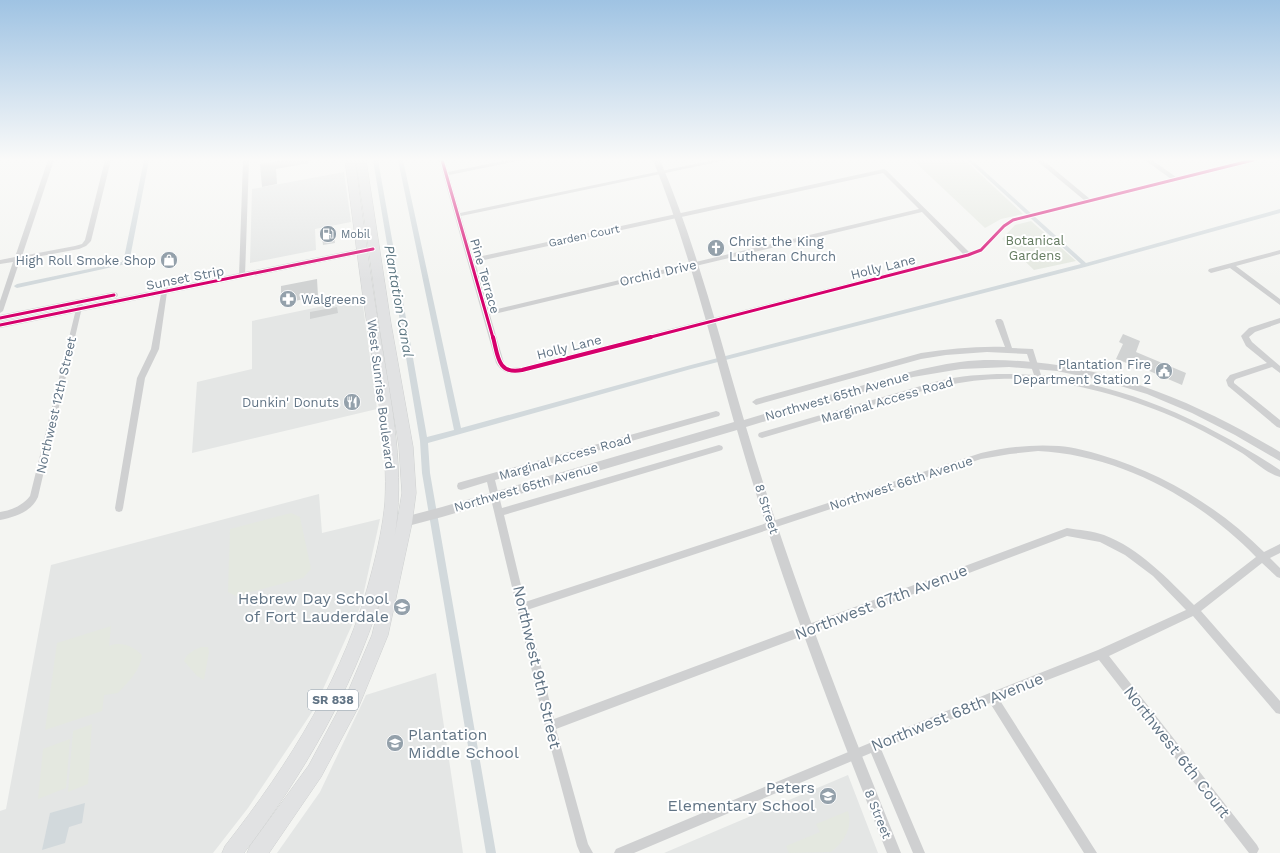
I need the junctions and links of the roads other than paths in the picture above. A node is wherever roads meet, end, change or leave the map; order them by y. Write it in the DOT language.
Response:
graph roads {
  1 [pos="37,200"];
  2 [pos="98,200"];
  3 [pos="245,200"];
  4 [pos="358,200"];
  5 [pos="363,200"];
  6 [pos="454,200"];
  7 [pos="532,200"];
  8 [pos="672,200"];
  9 [pos="749,200"];
  10 [pos="914,200"];
  11 [pos="1094,200"];
  12 [pos="1089,201"];
  13 [pos="924,210"];
  14 [pos="458,215"];
  15 [pos="678,215"];
  16 [pos="367,247"];
  17 [pos="1280,252"];
  18 [pos="968,255"];
  19 [pos="18,259"];
  20 [pos="471,261"];
  21 [pos="0,262"];
  22 [pos="695,264"];
  23 [pos="1232,266"];
  24 [pos="1211,271"];
  25 [pos="243,273"];
  26 [pos="164,288"];
  27 [pos="1280,303"];
  28 [pos="79,306"];
  29 [pos="0,311"];
  30 [pos="486,314"];
  31 [pos="0,318"];
  32 [pos="1280,320"];
  33 [pos="712,321"];
  34 [pos="999,321"];
  35 [pos="0,325"];
  36 [pos="1009,349"];
  37 [pos="1273,364"];
  38 [pos="1034,365"];
  39 [pos="507,370"];
  40 [pos="1280,370"];
  41 [pos="1038,377"];
  42 [pos="756,402"];
  43 [pos="716,414"];
  44 [pos="740,424"];
  45 [pos="1280,425"];
  46 [pos="762,435"];
  47 [pos="719,448"];
  48 [pos="1280,457"];
  49 [pos="1280,474"];
  50 [pos="491,479"];
  51 [pos="461,486"];
  52 [pos="496,496"];
  53 [pos="119,508"];
  54 [pos="500,512"];
  55 [pos="0,516"];
  56 [pos="397,524"];
  57 [pos="771,526"];
  58 [pos="1280,548"];
  59 [pos="1263,557"];
  60 [pos="1280,574"];
  61 [pos="371,604"];
  62 [pos="523,607"];
  63 [pos="1194,611"];
  64 [pos="809,629"];
  65 [pos="1101,654"];
  66 [pos="361,679"];
  67 [pos="992,697"];
  68 [pos="1280,709"];
  69 [pos="550,726"];
  70 [pos="874,746"];
  71 [pos="854,754"];
  72 [pos="1253,849"];
  73 [pos="232,853"];
  74 [pos="257,853"];
  75 [pos="587,853"];
  76 [pos="620,853"];
  77 [pos="894,853"];
  78 [pos="919,853"];
  79 [pos="1091,853"];
  1 -- 19 [label="street"];
  2 -- 19 [label="street"];
  3 -- 25 [label="street"];
  4 -- 16 [label="highway, West Sunrise Boulevard / SR 838"];
  5 -- 16 [label="highway, West Sunrise Boulevard / SR 838"];
  6 -- 14 [label="street, Pine Terrace"];
  7 -- 14 [label="street"];
  8 -- 15 [label="street, 8 Street"];
  9 -- 15 [label="street, Garden Court"];
  10 -- 13 [label="street, Garden Court"];
  11 -- 12 [label="street, Holly Lane"];
  12 -- 18 [label="street, Holly Lane"];
  13 -- 18 [label="street"];
  13 -- 22 [label="street, Orchid Drive"];
  14 -- 20 [label="street, Pine Terrace"];
  15 -- 20 [label="street, Garden Court"];
  15 -- 22 [label="street, 8 Street"];
  16 -- 25 [label="street, Sunset Strip"];
  16 -- 56 [label="highway, West Sunrise Boulevard / SR 838"];
  17 -- 23 [label="street"];
  18 -- 33 [label="street, Holly Lane"];
  19 -- 21 [label="street"];
  19 -- 29 [label="street"];
  20 -- 30 [label="street, Pine Terrace"];
  22 -- 30 [label="street, Orchid Drive"];
  22 -- 33 [label="street, 8 Street"];
  23 -- 24 [label="street"];
  23 -- 27 [label="street"];
  25 -- 26 [label="street, Sunset Strip"];
  26 -- 28 [label="street, Sunset Strip"];
  26 -- 53 [label="street"];
  28 -- 31 [label="street, Sunset Strip"];
  28 -- 35 [label="street, Sunset Strip"];
  28 -- 55 [label="street, Northwest 12th Street"];
  30 -- 39 [label="street, Pine Terrace"];
  32 -- 37 [label="street"];
  33 -- 39 [label="street, Holly Lane"];
  33 -- 44 [label="street, 8 Street"];
  34 -- 36 [label="street"];
  36 -- 38 [label="street"];
  36 -- 42 [label="street"];
  37 -- 40 [label="street"];
  37 -- 45 [label="street"];
  38 -- 41 [label="street"];
  38 -- 44 [label="street, Northwest 65th Avenue"];
  38 -- 48 [label="street, Northwest 65th Avenue"];
  41 -- 46 [label="street, Marginal Access Road"];
  41 -- 49 [label="street, Marginal Access Road"];
  43 -- 50 [label="street, Marginal Access Road"];
  44 -- 52 [label="street, Northwest 65th Avenue"];
  44 -- 57 [label="street, 8 Street"];
  47 -- 54 [label="street"];
  50 -- 51 [label="street, Marginal Access Road"];
  50 -- 52 [label="street, Northwest 9th Street"];
  52 -- 54 [label="street, Northwest 9th Street"];
  52 -- 56 [label="street, Northwest 65th Avenue"];
  54 -- 62 [label="street, Northwest 9th Street"];
  56 -- 61 [label="highway, West Sunrise Boulevard / SR 838"];
  56 -- 66 [label="highway, West Sunrise Boulevard / SR 838"];
  57 -- 59 [label="street, Northwest 66th Avenue"];
  57 -- 62 [label="street, Northwest 66th Avenue"];
  57 -- 64 [label="street, 8 Street"];
  58 -- 59 [label="street, Northwest 68th Avenue"];
  59 -- 60 [label="street, Northwest 66th Avenue"];
  59 -- 63 [label="street, Northwest 68th Avenue"];
  61 -- 66 [label="highway"];
  61 -- 73 [label="highway, West Sunrise Boulevard / SR 838"];
  62 -- 69 [label="street, Northwest 9th Street"];
  63 -- 64 [label="street, Northwest 67th Avenue"];
  63 -- 65 [label="street, Northwest 68th Avenue"];
  63 -- 68 [label="street, Northwest 67th Avenue"];
  64 -- 69 [label="street, Northwest 67th Avenue"];
  64 -- 71 [label="street, 8 Street"];
  65 -- 67 [label="street, Northwest 68th Avenue"];
  65 -- 72 [label="street, Northwest 6th Court"];
  66 -- 74 [label="highway, West Sunrise Boulevard / SR 838"];
  67 -- 70 [label="street, Northwest 68th Avenue"];
  67 -- 79 [label="street"];
  69 -- 75 [label="street, Northwest 9th Street"];
  70 -- 71 [label="street, Northwest 68th Avenue"];
  70 -- 78 [label="street"];
  71 -- 76 [label="street, Northwest 68th Avenue"];
  71 -- 77 [label="street, 8 Street"];
}
